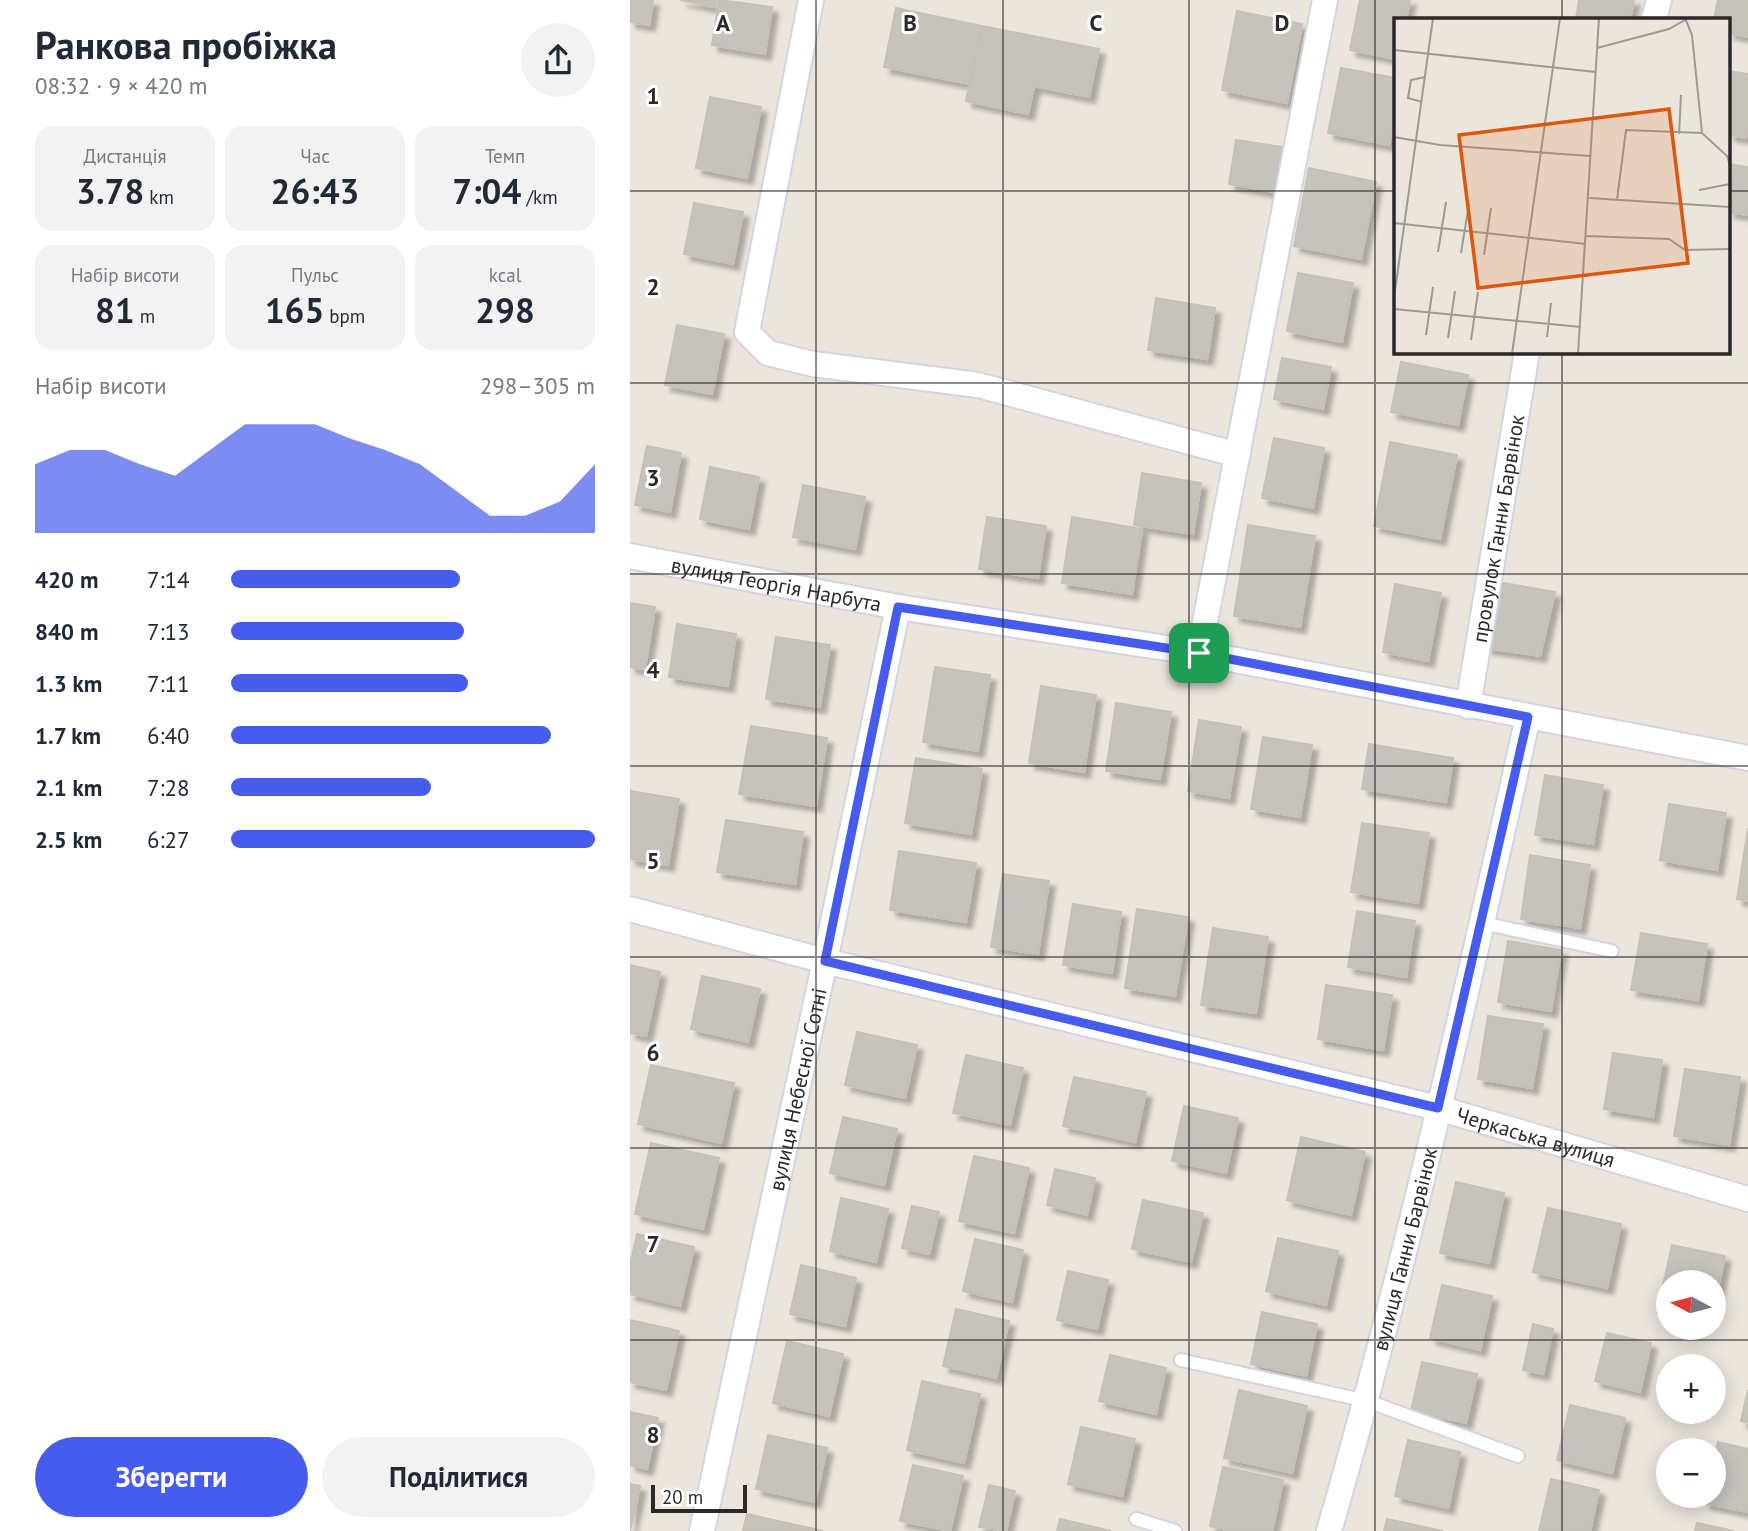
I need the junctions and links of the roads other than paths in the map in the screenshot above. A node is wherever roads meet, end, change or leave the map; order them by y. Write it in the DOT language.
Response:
graph roads {
  1 [pos="811,0"];
  2 [pos="1325,0"];
  3 [pos="1659,0"];
  4 [pos="1654,18"];
  5 [pos="1527,354"];
  6 [pos="1238,455"];
  7 [pos="630,556"];
  8 [pos="898,607"];
  9 [pos="1199,653"];
  10 [pos="1468,706"];
  11 [pos="1528,717"];
  12 [pos="1748,758"];
  13 [pos="630,909"];
  14 [pos="1482,923"];
  15 [pos="1612,951"];
  16 [pos="825,961"];
  17 [pos="1438,1108"];
  18 [pos="1748,1199"];
  19 [pos="1181,1360"];
  20 [pos="1367,1401"];
  21 [pos="1518,1456"];
  22 [pos="1136,1519"];
  23 [pos="702,1531"];
  24 [pos="1175,1531"];
  25 [pos="1329,1531"];
  1 -- 6 [label="street"];
  2 -- 6 [label="street"];
  3 -- 4 [label="street"];
  5 -- 10 [label="street, провулок Ганни Барвінок"];
  6 -- 9 [label="street"];
  7 -- 8 [label="street, вулиця Георгія Нарбута"];
  8 -- 9 [label="street, вулиця Георгія Нарбута"];
  8 -- 16 [label="street, вулиця Небесної Сотні"];
  9 -- 10 [label="street, вулиця Георгія Нарбута"];
  10 -- 11 [label="street, вулиця Георгія Нарбута"];
  11 -- 12 [label="street, вулиця Георгія Нарбута"];
  11 -- 14 [label="street, вулиця Ганни Барвінок"];
  13 -- 16 [label="street, Черкаська вулиця"];
  14 -- 15 [label="lane"];
  14 -- 17 [label="street, вулиця Ганни Барвінок"];
  16 -- 17 [label="street, Черкаська вулиця"];
  16 -- 23 [label="street, вулиця Небесної Сотні"];
  17 -- 18 [label="street, Черкаська вулиця"];
  17 -- 20 [label="street, вулиця Ганни Барвінок"];
  19 -- 20 [label="lane"];
  20 -- 21 [label="lane"];
  20 -- 25 [label="street, вулиця Ганни Барвінок"];
  22 -- 24 [label="lane"];
}
